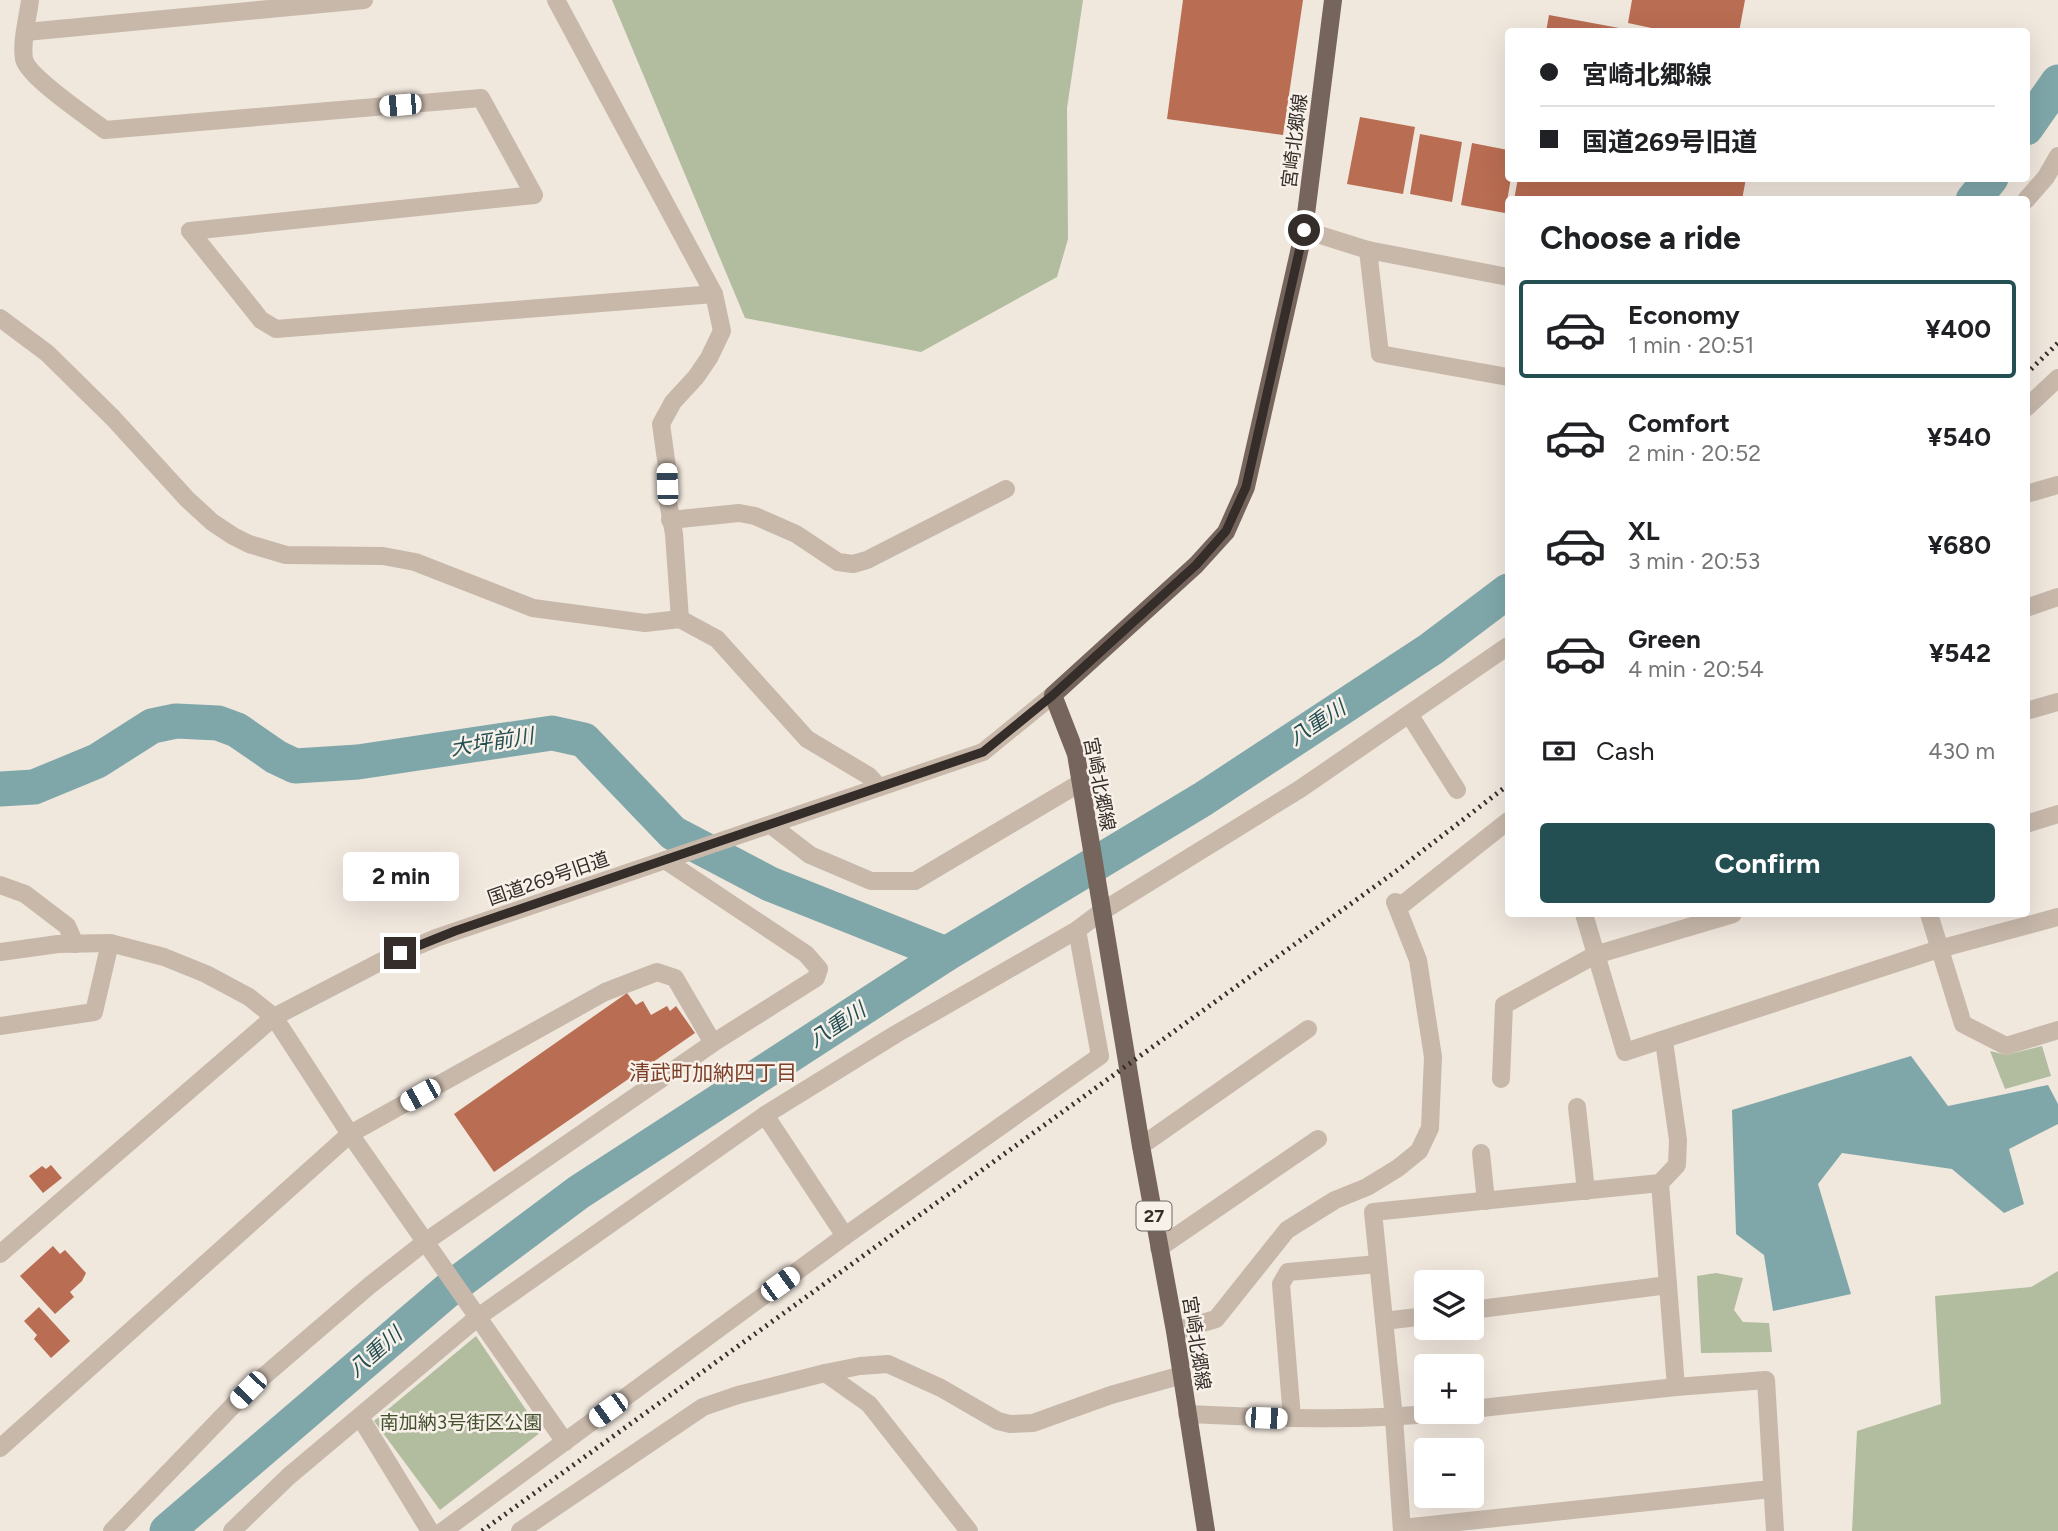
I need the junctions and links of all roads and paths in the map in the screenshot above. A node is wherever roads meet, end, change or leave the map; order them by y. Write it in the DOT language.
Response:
graph roads {
  1 [pos="30,0"];
  2 [pos="364,0"];
  3 [pos="556,0"];
  4 [pos="1333,0"];
  5 [pos="26,32"];
  6 [pos="2058,156"];
  7 [pos="2029,196"];
  8 [pos="1304,230"];
  9 [pos="1368,250"];
  10 [pos="1505,276"];
  11 [pos="714,294"];
  12 [pos="0,318"];
  13 [pos="1505,376"];
  14 [pos="2058,378"];
  15 [pos="2030,404"];
  16 [pos="2058,485"];
  17 [pos="1006,489"];
  18 [pos="2030,493"];
  19 [pos="670,520"];
  20 [pos="2058,597"];
  21 [pos="2030,607"];
  22 [pos="680,619"];
  23 [pos="1505,648"];
  24 [pos="1053,695"];
  25 [pos="2058,702"];
  26 [pos="2030,710"];
  27 [pos="1409,714"];
  28 [pos="879,787"];
  29 [pos="1458,790"];
  30 [pos="1082,791"];
  31 [pos="2058,814"];
  32 [pos="1505,823"];
  33 [pos="2030,823"];
  34 [pos="771,824"];
  35 [pos="673,857"];
  36 [pos="0,884"];
  37 [pos="1100,907"];
  38 [pos="1585,917"];
  39 [pos="1723,917"];
  40 [pos="1930,917"];
  41 [pos="2058,917"];
  42 [pos="1077,930"];
  43 [pos="110,943"];
  44 [pos="75,944"];
  45 [pos="1939,949"];
  46 [pos="0,952"];
  47 [pos="1595,955"];
  48 [pos="274,1017"];
  49 [pos="0,1026"];
  50 [pos="1308,1029"];
  51 [pos="2058,1030"];
  52 [pos="1664,1041"];
  53 [pos="713,1043"];
  54 [pos="1501,1079"];
  55 [pos="1577,1107"];
  56 [pos="765,1115"];
  57 [pos="350,1134"];
  58 [pos="1318,1139"];
  59 [pos="1141,1146"];
  60 [pos="1481,1153"];
  61 [pos="1660,1183"];
  62 [pos="1586,1191"];
  63 [pos="1486,1201"];
  64 [pos="845,1236"];
  65 [pos="428,1247"];
  66 [pos="1159,1248"];
  67 [pos="0,1254"];
  68 [pos="1378,1264"];
  69 [pos="1668,1285"];
  70 [pos="1484,1308"];
  71 [pos="476,1314"];
  72 [pos="1414,1317"];
  73 [pos="1384,1321"];
  74 [pos="1175,1331"];
  75 [pos="825,1373"];
  76 [pos="1182,1375"];
  77 [pos="1676,1387"];
  78 [pos="1484,1408"];
  79 [pos="1187,1415"];
  80 [pos="1414,1416"];
  81 [pos="360,1417"];
  82 [pos="1292,1418"];
  83 [pos="1394,1418"];
  84 [pos="565,1442"];
  85 [pos="0,1448"];
  86 [pos="1771,1489"];
  87 [pos="1201,1528"];
  88 [pos="1402,1530"];
  89 [pos="112,1531"];
  90 [pos="232,1531"];
  91 [pos="430,1531"];
  92 [pos="443,1531"];
  93 [pos="520,1531"];
  94 [pos="969,1531"];
  95 [pos="1775,1531"];
  1 -- 5 [label="street"];
  2 -- 5 [label="street"];
  3 -- 11 [label="street"];
  4 -- 8 [label="main road, 宮崎北郷線"];
  5 -- 11 [label="street"];
  6 -- 7 [label="street"];
  8 -- 9 [label="street"];
  8 -- 24 [label="main road, 宮崎北郷線"];
  9 -- 10 [label="street"];
  9 -- 13 [label="street"];
  11 -- 19 [label="street"];
  12 -- 22 [label="street"];
  14 -- 15 [label="street"];
  16 -- 18 [label="street"];
  17 -- 19 [label="street"];
  19 -- 22 [label="street"];
  20 -- 21 [label="street"];
  22 -- 28 [label="street"];
  23 -- 27 [label="street"];
  24 -- 28 [label="street, 国道269号旧道"];
  24 -- 30 [label="main road, 宮崎北郷線 / 27"];
  25 -- 26 [label="street"];
  27 -- 29 [label="street"];
  27 -- 37 [label="street"];
  28 -- 34 [label="street, 国道269号旧道"];
  30 -- 34 [label="street"];
  30 -- 37 [label="main road, 宮崎北郷線 / 27"];
  31 -- 33 [label="street"];
  32 -- 74 [label="street"];
  34 -- 35 [label="street, 国道269号旧道"];
  35 -- 48 [label="street, 国道269号旧道"];
  35 -- 53 [label="street"];
  36 -- 44 [label="street"];
  37 -- 42 [label="street"];
  37 -- 59 [label="main road, 宮崎北郷線 / 27"];
  38 -- 47 [label="street"];
  39 -- 47 [label="street"];
  40 -- 45 [label="street"];
  41 -- 45 [label="street"];
  42 -- 56 [label="street"];
  42 -- 64 [label="street"];
  43 -- 44 [label="street"];
  43 -- 48 [label="street"];
  43 -- 49 [label="street"];
  44 -- 46 [label="street"];
  45 -- 51 [label="street"];
  45 -- 52 [label="street"];
  47 -- 52 [label="street"];
  47 -- 54 [label="street"];
  48 -- 57 [label="street"];
  48 -- 67 [label="street, 国道269号旧道"];
  50 -- 59 [label="street"];
  52 -- 61 [label="street"];
  53 -- 57 [label="street"];
  53 -- 65 [label="street"];
  55 -- 62 [label="street"];
  56 -- 64 [label="street"];
  56 -- 71 [label="street"];
  57 -- 65 [label="street"];
  57 -- 85 [label="street"];
  58 -- 66 [label="street"];
  59 -- 66 [label="main road, 宮崎北郷線 / 27"];
  60 -- 63 [label="street"];
  61 -- 62 [label="street"];
  61 -- 69 [label="street"];
  62 -- 63 [label="street"];
  63 -- 68 [label="street"];
  64 -- 84 [label="street"];
  65 -- 71 [label="street"];
  65 -- 89 [label="street"];
  66 -- 74 [label="main road, 宮崎北郷線 / 27"];
  68 -- 73 [label="street"];
  68 -- 82 [label="street"];
  69 -- 70 [label="street"];
  69 -- 77 [label="street"];
  71 -- 81 [label="street"];
  71 -- 84 [label="street"];
  72 -- 73 [label="street"];
  73 -- 83 [label="street"];
  74 -- 76 [label="main road, 宮崎北郷線 / 27"];
  75 -- 76 [label="street"];
  75 -- 93 [label="street"];
  75 -- 94 [label="street"];
  76 -- 79 [label="main road, 宮崎北郷線 / 27"];
  77 -- 78 [label="street"];
  77 -- 86 [label="street"];
  79 -- 82 [label="street"];
  79 -- 87 [label="main road, 宮崎北郷線 / 27"];
  80 -- 83 [label="street"];
  81 -- 90 [label="street"];
  81 -- 91 [label="street"];
  82 -- 83 [label="street"];
  83 -- 88 [label="street"];
  84 -- 92 [label="street"];
  86 -- 88 [label="street"];
  86 -- 95 [label="street"];
}
